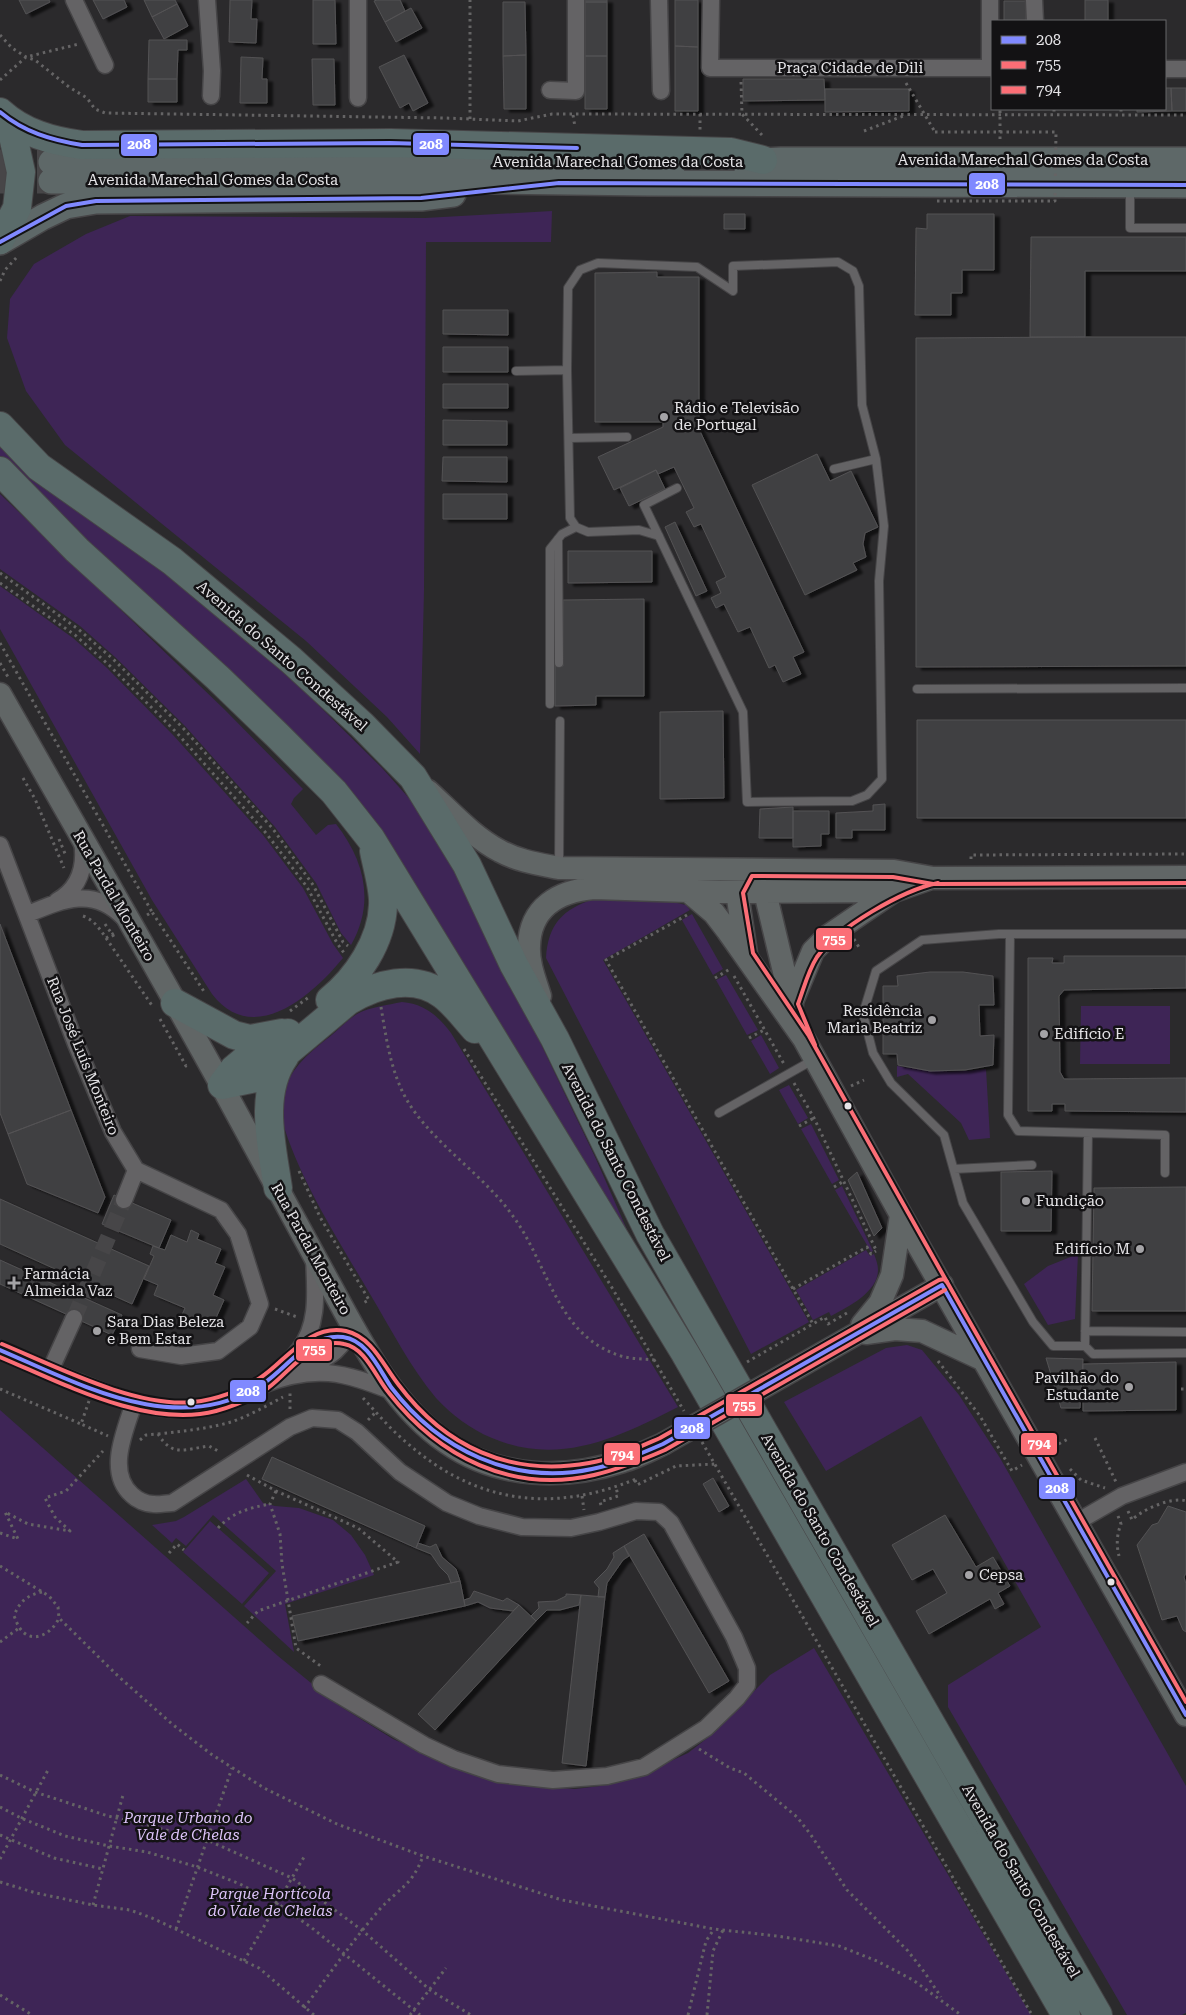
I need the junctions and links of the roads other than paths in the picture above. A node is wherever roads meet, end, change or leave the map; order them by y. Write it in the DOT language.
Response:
graph roads {
  1 [pos="74,0"];
  2 [pos="207,0"];
  3 [pos="358,0"];
  4 [pos="576,0"];
  5 [pos="659,0"];
  6 [pos="710,0"];
  7 [pos="990,0"];
  8 [pos="1034,0"];
  9 [pos="1035,20"];
  10 [pos="105,65"];
  11 [pos="1166,69"];
  12 [pos="1186,70"];
  13 [pos="550,90"];
  14 [pos="661,91"];
  15 [pos="211,96"];
  16 [pos="358,98"];
  17 [pos="0,114"];
  18 [pos="390,143"];
  19 [pos="763,148"];
  20 [pos="1186,160"];
  21 [pos="478,162"];
  22 [pos="559,183"];
  23 [pos="1186,184"];
  24 [pos="1130,185"];
  25 [pos="1186,228"];
  26 [pos="0,241"];
  27 [pos="567,370"];
  28 [pos="516,371"];
  29 [pos="0,426"];
  30 [pos="627,437"];
  31 [pos="569,438"];
  32 [pos="876,459"];
  33 [pos="834,469"];
  34 [pos="0,471"];
  35 [pos="677,488"];
  36 [pos="576,527"];
  37 [pos="659,536"];
  38 [pos="558,539"];
  39 [pos="559,663"];
  40 [pos="1186,688"];
  41 [pos="917,689"];
  42 [pos="0,694"];
  43 [pos="550,704"];
  44 [pos="560,722"];
  45 [pos="413,777"];
  46 [pos="81,837"];
  47 [pos="371,839"];
  48 [pos="0,845"];
  49 [pos="559,868"];
  50 [pos="748,870"];
  51 [pos="1186,877"];
  52 [pos="932,878"];
  53 [pos="688,892"];
  54 [pos="737,892"];
  55 [pos="765,892"];
  56 [pos="894,892"];
  57 [pos="49,906"];
  58 [pos="28,914"];
  59 [pos="130,924"];
  60 [pos="1010,934"];
  61 [pos="1186,934"];
  62 [pos="738,962"];
  63 [pos="175,1003"];
  64 [pos="791,1004"];
  65 [pos="293,1038"];
  66 [pos="804,1039"];
  67 [pos="555,1040"];
  68 [pos="815,1059"];
  69 [pos="523,1085"];
  70 [pos="222,1086"];
  71 [pos="719,1113"];
  72 [pos="1088,1133"];
  73 [pos="1032,1166"];
  74 [pos="954,1169"];
  75 [pos="136,1170"];
  76 [pos="1165,1173"];
  77 [pos="278,1188"];
  78 [pos="124,1200"];
  79 [pos="901,1215"];
  80 [pos="314,1255"];
  81 [pos="942,1285"];
  82 [pos="346,1312"];
  83 [pos="74,1318"];
  84 [pos="1086,1331"];
  85 [pos="1186,1332"];
  86 [pos="855,1334"];
  87 [pos="347,1337"];
  88 [pos="1085,1346"];
  89 [pos="140,1348"];
  90 [pos="0,1350"];
  91 [pos="368,1352"];
  92 [pos="1186,1354"];
  93 [pos="984,1360"];
  94 [pos="50,1371"];
  95 [pos="294,1375"];
  96 [pos="394,1392"];
  97 [pos="134,1404"];
  98 [pos="1186,1472"];
  99 [pos="1077,1522"];
  100 [pos="325,1678"];
  101 [pos="1186,1715"];
  102 [pos="1066,2015"];
  103 [pos="1098,2015"];
  1 -- 10 [label="street"];
  2 -- 15 [label="street"];
  3 -- 16 [label="street"];
  4 -- 13 [label="street"];
  5 -- 14 [label="street"];
  6 -- 7 [label="street, Praça Cidade de Dili"];
  8 -- 9 [label="street"];
  11 -- 12 [label="street"];
  17 -- 18 [label="highway"];
  17 -- 26 [label="highway"];
  18 -- 19 [label="highway"];
  18 -- 21 [label="highway"];
  19 -- 20 [label="main road, Avenida Marechal Gomes da Costa"];
  19 -- 21 [label="main road, Avenida Marechal Gomes da Costa"];
  21 -- 22 [label="main road, Avenida Marechal Gomes da Costa"];
  22 -- 24 [label="main road, Avenida Marechal Gomes da Costa"];
  22 -- 26 [label="main road"];
  23 -- 24 [label="main road, Avenida Marechal Gomes da Costa"];
  24 -- 25 [label="lane"];
  27 -- 28 [label="lane"];
  27 -- 31 [label="lane"];
  27 -- 32 [label="lane"];
  29 -- 45 [label="highway, Avenida do Santo Condestável"];
  30 -- 31 [label="lane"];
  31 -- 36 [label="lane"];
  32 -- 33 [label="lane"];
  32 -- 37 [label="lane"];
  34 -- 47 [label="highway, Avenida do Santo Condestável"];
  35 -- 37 [label="lane"];
  36 -- 37 [label="lane"];
  36 -- 38 [label="lane"];
  38 -- 39 [label="lane"];
  38 -- 43 [label="lane"];
  40 -- 41 [label="lane"];
  42 -- 46 [label="street, Rua Pardal Monteiro"];
  44 -- 49 [label="lane"];
  45 -- 49 [label="street"];
  45 -- 67 [label="highway, Avenida do Santo Condestável"];
  46 -- 57 [label="street"];
  46 -- 59 [label="street, Rua Pardal Monteiro"];
  47 -- 65 [label="highway"];
  47 -- 69 [label="highway, Avenida do Santo Condestável"];
  48 -- 58 [label="street, Rua José Luís Monteiro"];
  49 -- 50 [label="street"];
  50 -- 52 [label="street"];
  50 -- 54 [label="lane"];
  50 -- 55 [label="lane"];
  51 -- 52 [label="street"];
  52 -- 56 [label="street"];
  53 -- 54 [label="street"];
  53 -- 62 [label="street"];
  53 -- 67 [label="street"];
  54 -- 55 [label="street"];
  54 -- 62 [label="street"];
  55 -- 56 [label="street"];
  55 -- 64 [label="street"];
  56 -- 64 [label="street"];
  57 -- 58 [label="street"];
  57 -- 59 [label="street"];
  58 -- 75 [label="street, Rua José Luís Monteiro"];
  59 -- 63 [label="street, Rua Pardal Monteiro"];
  60 -- 61 [label="lane"];
  60 -- 72 [label="lane"];
  60 -- 74 [label="lane"];
  62 -- 66 [label="street"];
  63 -- 65 [label="highway"];
  63 -- 70 [label="street, Rua Pardal Monteiro"];
  64 -- 66 [label="street"];
  65 -- 69 [label="highway"];
  65 -- 70 [label="highway"];
  65 -- 77 [label="highway"];
  66 -- 68 [label="street"];
  67 -- 103 [label="highway, Avenida do Santo Condestável"];
  68 -- 71 [label="lane"];
  68 -- 79 [label="street"];
  69 -- 102 [label="highway, Avenida do Santo Condestável"];
  70 -- 77 [label="street, Rua Pardal Monteiro"];
  72 -- 76 [label="lane"];
  72 -- 84 [label="lane"];
  73 -- 74 [label="lane"];
  74 -- 88 [label="lane"];
  75 -- 78 [label="street"];
  75 -- 89 [label="street"];
  77 -- 80 [label="street, Rua Pardal Monteiro"];
  79 -- 81 [label="street"];
  79 -- 86 [label="street"];
  80 -- 82 [label="street, Rua Pardal Monteiro"];
  80 -- 95 [label="street"];
  81 -- 86 [label="street, Rua Pardal Monteiro"];
  81 -- 93 [label="street"];
  82 -- 87 [label="street"];
  82 -- 91 [label="street, Rua Pardal Monteiro"];
  83 -- 94 [label="street"];
  84 -- 85 [label="lane"];
  84 -- 88 [label="lane"];
  86 -- 93 [label="street"];
  86 -- 96 [label="street, Rua Pardal Monteiro, bridge"];
  87 -- 91 [label="street"];
  87 -- 95 [label="street"];
  88 -- 92 [label="lane"];
  90 -- 94 [label="street"];
  91 -- 96 [label="street, Rua Pardal Monteiro"];
  93 -- 99 [label="street"];
  94 -- 97 [label="street"];
  95 -- 96 [label="street"];
  95 -- 97 [label="street"];
  97 -- 100 [label="street"];
  98 -- 99 [label="street"];
  99 -- 101 [label="street"];
}
